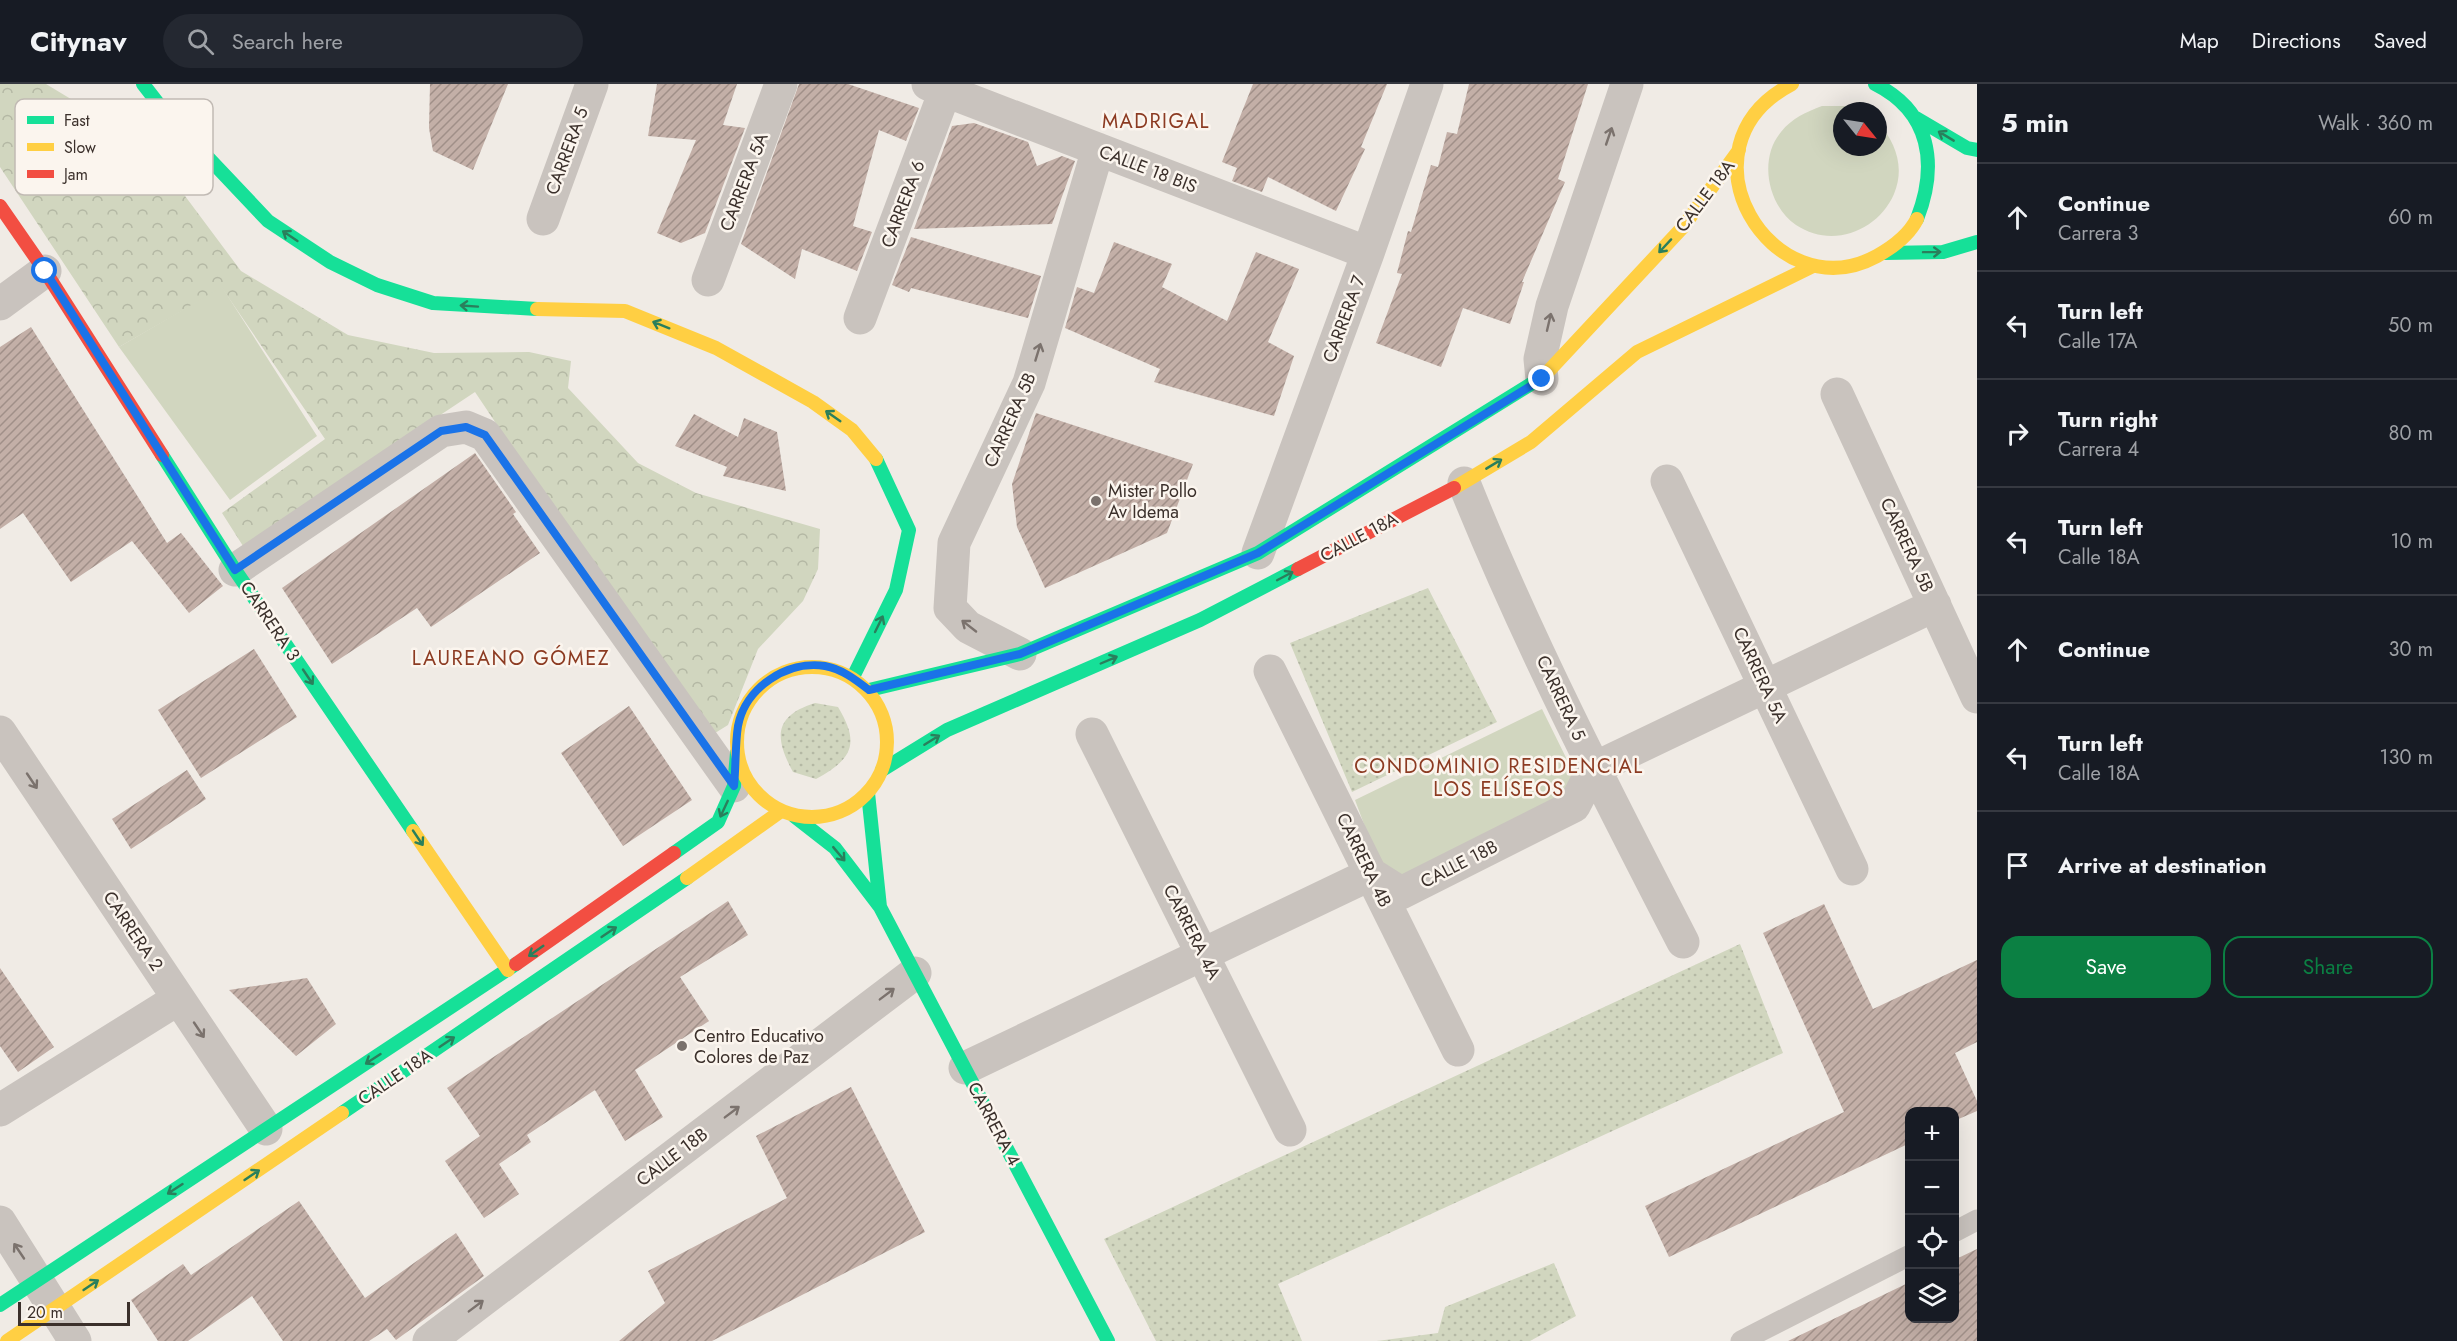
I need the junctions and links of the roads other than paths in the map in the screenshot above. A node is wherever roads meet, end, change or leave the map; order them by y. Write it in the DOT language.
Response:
graph roads {
  1 [pos="142,84"];
  2 [pos="592,84"];
  3 [pos="781,84"];
  4 [pos="1427,84"];
  5 [pos="1627,84"];
  6 [pos="1768,84"];
  7 [pos="1792,84"];
  8 [pos="1885,86"];
  9 [pos="937,87"];
  10 [pos="154,99"];
  11 [pos="1754,115"];
  12 [pos="1916,118"];
  13 [pos="1098,149"];
  14 [pos="1738,150"];
  15 [pos="1977,150"];
  16 [pos="213,162"];
  17 [pos="0,206"];
  18 [pos="543,219"];
  19 [pos="1977,242"];
  20 [pos="1368,253"];
  21 [pos="1886,253"];
  22 [pos="1813,266"];
  23 [pos="45,271"];
  24 [pos="708,280"];
  25 [pos="0,303"];
  26 [pos="860,318"];
  27 [pos="1542,379"];
  28 [pos="1837,394"];
  29 [pos="1667,481"];
  30 [pos="1464,483"];
  31 [pos="1258,553"];
  32 [pos="235,570"];
  33 [pos="1935,605"];
  34 [pos="1020,654"];
  35 [pos="1270,670"];
  36 [pos="853,677"];
  37 [pos="1765,686"];
  38 [pos="869,690"];
  39 [pos="1977,697"];
  40 [pos="0,732"];
  41 [pos="1092,734"];
  42 [pos="737,753"];
  43 [pos="1593,769"];
  44 [pos="882,771"];
  45 [pos="734,786"];
  46 [pos="868,793"];
  47 [pos="788,814"];
  48 [pos="1852,869"];
  49 [pos="1371,874"];
  50 [pos="880,907"];
  51 [pos="1683,942"];
  52 [pos="1204,955"];
  53 [pos="508,970"];
  54 [pos="915,973"];
  55 [pos="178,999"];
  56 [pos="1458,1050"];
  57 [pos="965,1068"];
  58 [pos="0,1110"];
  59 [pos="266,1129"];
  60 [pos="1290,1130"];
  61 [pos="1977,1220"];
  62 [pos="0,1222"];
  63 [pos="1959,1229"];
  64 [pos="1905,1258"];
  65 [pos="38,1280"];
  66 [pos="0,1305"];
  67 [pos="56,1309"];
  68 [pos="7,1341"];
  69 [pos="75,1341"];
  70 [pos="429,1341"];
  71 [pos="1108,1341"];
  72 [pos="1741,1341"];
  10 -- 1 [label="main road, one-way"];
  2 -- 18 [label="street, CARRERA 5"];
  3 -- 24 [label="street, CARRERA 5A"];
  4 -- 20 [label="street, CARRERA 7"];
  27 -- 5 [label="street, one-way"];
  6 -- 11 [label="street"];
  7 -- 11 [label="main road"];
  8 -- 12 [label="main road"];
  9 -- 13 [label="street, CALLE 18 BIS"];
  9 -- 26 [label="street, CARRERA 6"];
  11 -- 14 [label="main road"];
  15 -- 12 [label="main road, one-way"];
  12 -- 21 [label="main road"];
  13 -- 20 [label="street, CALLE 18 BIS"];
  34 -- 13 [label="street, CARRERA 5B, one-way"];
  14 -- 22 [label="main road"];
  14 -- 27 [label="main road, CALLE 18A, one-way"];
  36 -- 16 [label="main road, one-way"];
  17 -- 23 [label="main road, CARRERA 3"];
  21 -- 19 [label="main road, one-way"];
  20 -- 31 [label="street, CARRERA 7"];
  21 -- 22 [label="main road"];
  30 -- 22 [label="main road, CALLE 18A, one-way"];
  23 -- 25 [label="street"];
  23 -- 32 [label="main road, CARRERA 3"];
  27 -- 31 [label="main road, CALLE 18A"];
  28 -- 33 [label="street, CARRERA 5B"];
  29 -- 37 [label="street, CARRERA 5A"];
  30 -- 43 [label="street, CARRERA 5"];
  44 -- 30 [label="main road, CALLE 18A, one-way"];
  31 -- 34 [label="main road, CALLE 18A"];
  32 -- 45 [label="street"];
  32 -- 53 [label="main road, CARRERA 3, one-way"];
  33 -- 37 [label="street"];
  33 -- 39 [label="street, CARRERA 5B"];
  34 -- 38 [label="main road, CALLE 18A"];
  35 -- 49 [label="street, CARRERA 4B"];
  36 -- 38 [label="main road"];
  36 -- 42 [label="main road"];
  37 -- 43 [label="street"];
  37 -- 48 [label="street, CARRERA 5A"];
  38 -- 44 [label="main road"];
  40 -- 55 [label="street, CARRERA 2, one-way"];
  41 -- 52 [label="street, CARRERA 4A"];
  42 -- 45 [label="main road, CALLE 18A"];
  42 -- 47 [label="main road"];
  43 -- 49 [label="street, CALLE 18B"];
  43 -- 51 [label="street, CARRERA 5"];
  44 -- 46 [label="main road"];
  45 -- 53 [label="main road, CALLE 18A, one-way"];
  46 -- 47 [label="main road"];
  46 -- 50 [label="main road, CARRERA 4"];
  47 -- 50 [label="main road, CARRERA 4, one-way"];
  67 -- 47 [label="main road, CALLE 18A, one-way"];
  49 -- 52 [label="street"];
  49 -- 56 [label="street, CARRERA 4B"];
  50 -- 54 [label="main road, CARRERA 4"];
  52 -- 57 [label="street"];
  52 -- 60 [label="street, CARRERA 4A"];
  53 -- 59 [label="main road, CALLE 18A, one-way"];
  54 -- 57 [label="main road, CARRERA 4"];
  70 -- 54 [label="street, CALLE 18B, one-way"];
  55 -- 58 [label="street"];
  55 -- 59 [label="street, CARRERA 2, one-way"];
  57 -- 71 [label="main road, CARRERA 4"];
  59 -- 65 [label="main road, CALLE 18A, one-way"];
  61 -- 63 [label="lane"];
  65 -- 62 [label="street, one-way"];
  64 -- 72 [label="lane"];
  65 -- 66 [label="main road, CALLE 18A"];
  65 -- 67 [label="street"];
  67 -- 68 [label="main road, CALLE 18A"];
  67 -- 69 [label="street"];
}
